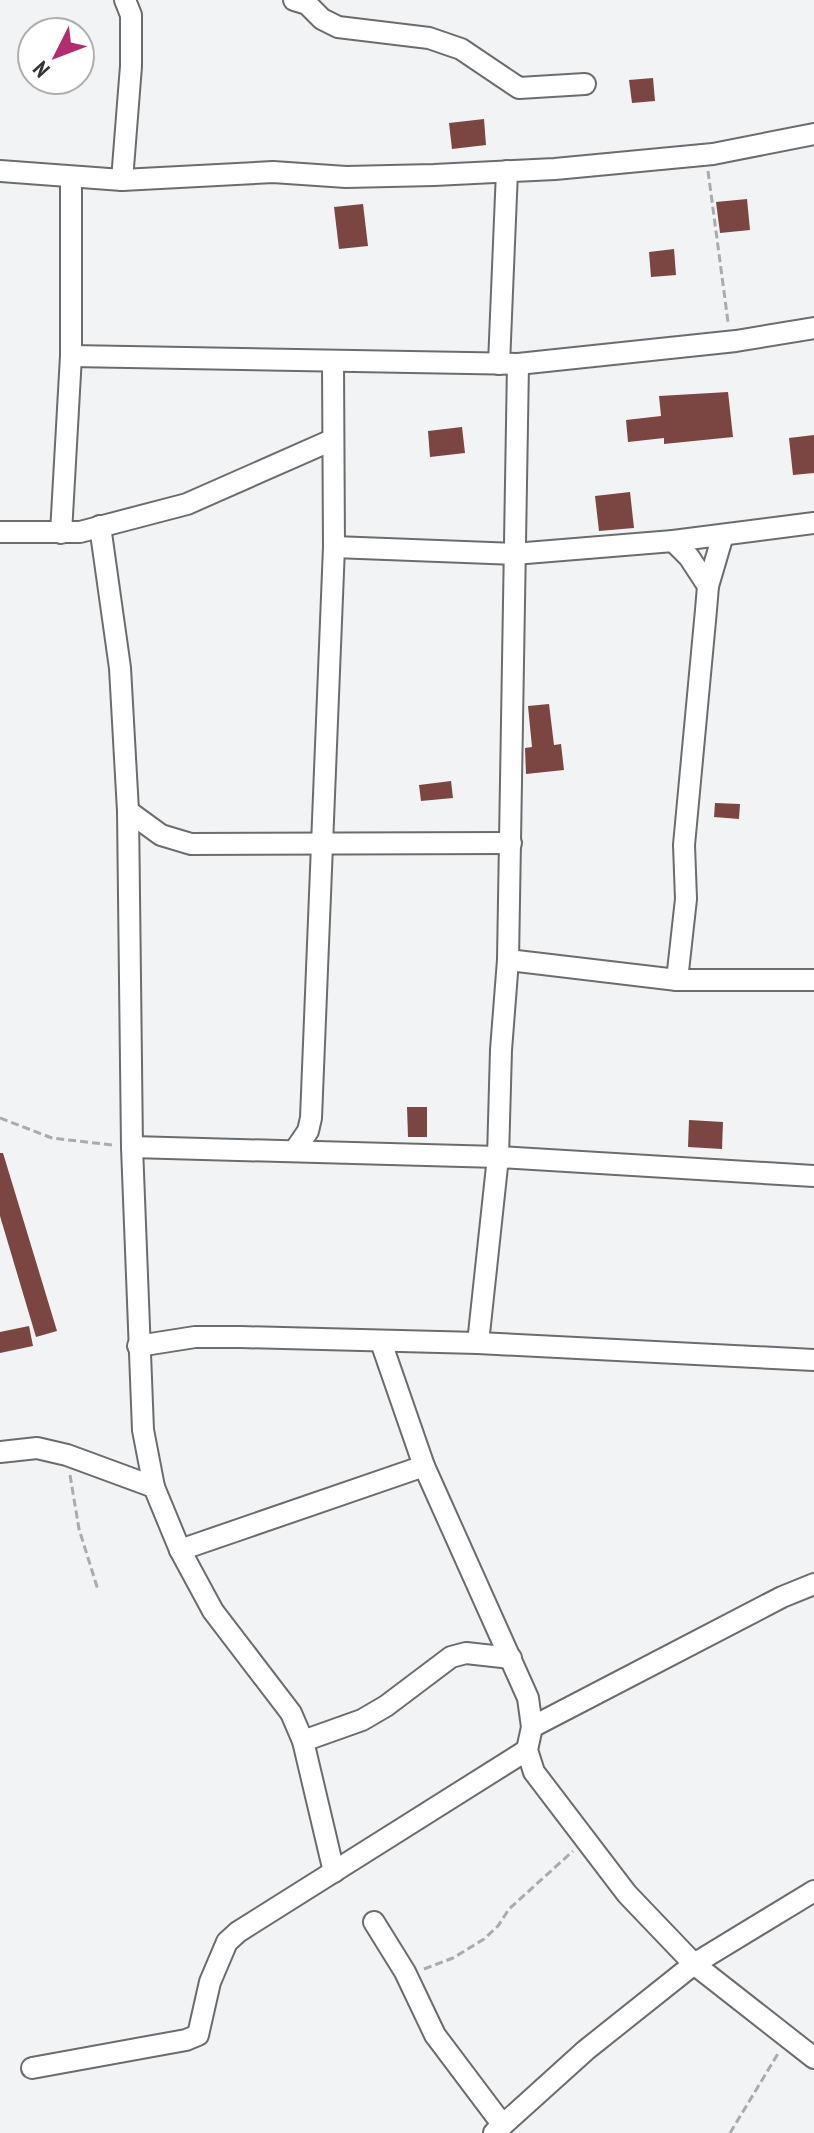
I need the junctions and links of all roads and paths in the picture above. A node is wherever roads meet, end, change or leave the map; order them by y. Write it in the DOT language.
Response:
graph roads {
  1 [pos="125,0"];
  2 [pos="294,0"];
  3 [pos="585,84"];
  4 [pos="814,134"];
  5 [pos="705,154"];
  6 [pos="0,171"];
  7 [pos="507,171"];
  8 [pos="71,178"];
  9 [pos="122,180"];
  10 [pos="814,328"];
  11 [pos="730,342"];
  12 [pos="71,356"];
  13 [pos="333,363"];
  14 [pos="508,364"];
  15 [pos="332,440"];
  16 [pos="814,523"];
  17 [pos="100,526"];
  18 [pos="0,532"];
  19 [pos="61,533"];
  20 [pos="723,535"];
  21 [pos="673,541"];
  22 [pos="334,547"];
  23 [pos="514,554"];
  24 [pos="708,586"];
  25 [pos="128,811"];
  26 [pos="511,843"];
  27 [pos="321,845"];
  28 [pos="508,960"];
  29 [pos="677,980"];
  30 [pos="814,980"];
  31 [pos="0,1118"];
  32 [pos="311,1118"];
  33 [pos="132,1147"];
  34 [pos="295,1150"];
  35 [pos="332,1153"];
  36 [pos="498,1157"];
  37 [pos="814,1176"];
  38 [pos="381,1342"];
  39 [pos="478,1343"];
  40 [pos="138,1346"];
  41 [pos="814,1360"];
  42 [pos="0,1452"];
  43 [pos="67,1455"];
  44 [pos="424,1466"];
  45 [pos="154,1487"];
  46 [pos="180,1550"];
  47 [pos="814,1584"];
  48 [pos="98,1590"];
  49 [pos="511,1658"];
  50 [pos="532,1727"];
  51 [pos="303,1741"];
  52 [pos="527,1750"];
  53 [pos="585,1840"];
  54 [pos="334,1872"];
  55 [pos="814,1891"];
  56 [pos="374,1922"];
  57 [pos="694,1964"];
  58 [pos="405,1972"];
  59 [pos="788,2039"];
  60 [pos="813,2054"];
  61 [pos="32,2068"];
  62 [pos="498,2129"];
  63 [pos="730,2133"];
  1 -- 9 [label="street"];
  2 -- 3 [label="street"];
  4 -- 5 [label="street"];
  5 -- 7 [label="street"];
  5 -- 11 [label="path"];
  6 -- 8 [label="street"];
  7 -- 9 [label="street"];
  7 -- 14 [label="street"];
  8 -- 9 [label="street"];
  8 -- 12 [label="street"];
  10 -- 11 [label="street"];
  11 -- 14 [label="street"];
  12 -- 13 [label="street"];
  12 -- 19 [label="street"];
  13 -- 14 [label="street"];
  13 -- 15 [label="street"];
  14 -- 23 [label="street"];
  15 -- 17 [label="street"];
  15 -- 22 [label="street"];
  16 -- 20 [label="street"];
  17 -- 19 [label="street"];
  17 -- 25 [label="street"];
  18 -- 19 [label="street"];
  20 -- 21 [label="street"];
  20 -- 24 [label="street"];
  21 -- 23 [label="street"];
  21 -- 24 [label="street"];
  22 -- 23 [label="street"];
  22 -- 27 [label="street"];
  23 -- 26 [label="street"];
  24 -- 29 [label="street"];
  25 -- 27 [label="street"];
  25 -- 33 [label="street"];
  26 -- 27 [label="street"];
  26 -- 28 [label="street"];
  27 -- 32 [label="street"];
  28 -- 29 [label="street"];
  28 -- 36 [label="street"];
  29 -- 30 [label="street"];
  31 -- 33 [label="path"];
  32 -- 34 [label="street"];
  32 -- 35 [label="street"];
  33 -- 34 [label="street"];
  33 -- 40 [label="street"];
  34 -- 35 [label="street"];
  35 -- 36 [label="street"];
  36 -- 37 [label="street"];
  36 -- 39 [label="street"];
  38 -- 39 [label="street"];
  38 -- 40 [label="street"];
  38 -- 44 [label="street"];
  39 -- 41 [label="street"];
  40 -- 45 [label="street"];
  42 -- 43 [label="street"];
  43 -- 45 [label="street"];
  43 -- 48 [label="path"];
  44 -- 46 [label="street"];
  44 -- 49 [label="street"];
  45 -- 46 [label="street"];
  46 -- 51 [label="street"];
  47 -- 50 [label="street"];
  49 -- 50 [label="street"];
  49 -- 51 [label="street"];
  50 -- 52 [label="street"];
  51 -- 54 [label="street"];
  52 -- 53 [label="street"];
  52 -- 54 [label="street"];
  53 -- 57 [label="street"];
  53 -- 58 [label="path"];
  54 -- 61 [label="street"];
  55 -- 57 [label="street"];
  56 -- 58 [label="street"];
  57 -- 59 [label="street"];
  57 -- 62 [label="street"];
  58 -- 62 [label="street"];
  59 -- 60 [label="street"];
  59 -- 63 [label="path"];
}
